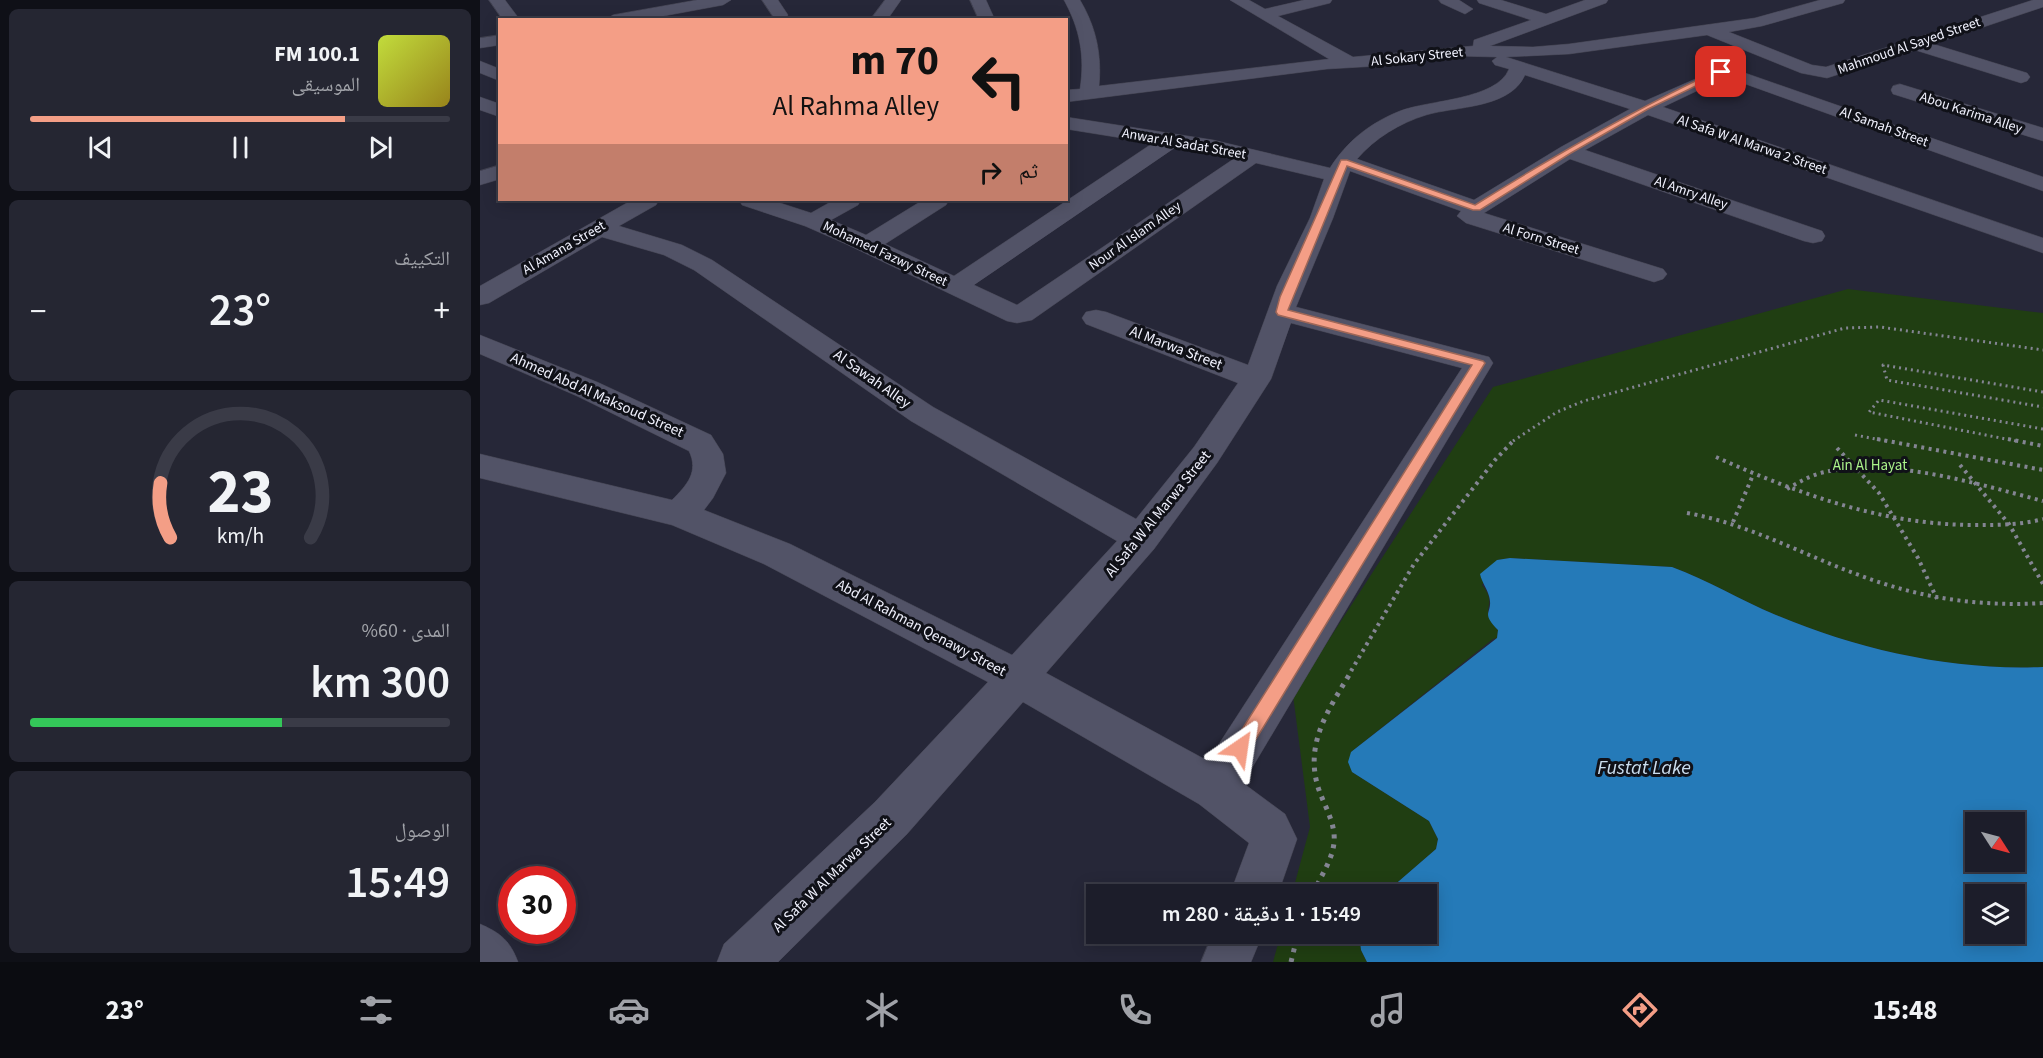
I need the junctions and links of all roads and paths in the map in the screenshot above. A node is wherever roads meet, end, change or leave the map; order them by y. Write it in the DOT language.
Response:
graph roads {
  1 [pos="492,0"];
  2 [pos="497,0"];
  3 [pos="723,0"];
  4 [pos="770,0"];
  5 [pos="893,0"];
  6 [pos="978,0"];
  7 [pos="1072,0"];
  8 [pos="1238,0"];
  9 [pos="1324,0"];
  10 [pos="1447,0"];
  11 [pos="1485,0"];
  12 [pos="1600,0"];
  13 [pos="1837,0"];
  14 [pos="480,2"];
  15 [pos="2043,2"];
  16 [pos="1465,9"];
  17 [pos="1264,14"];
  18 [pos="780,15"];
  19 [pos="510,18"];
  20 [pos="640,18"];
  21 [pos="880,18"];
  22 [pos="986,18"];
  23 [pos="1548,20"];
  24 [pos="1709,30"];
  25 [pos="498,40"];
  26 [pos="480,43"];
  27 [pos="1916,44"];
  28 [pos="1458,51"];
  29 [pos="1350,63"];
  30 [pos="480,66"];
  31 [pos="1519,66"];
  32 [pos="498,75"];
  33 [pos="2021,77"];
  34 [pos="498,85"];
  35 [pos="1900,90"];
  36 [pos="480,91"];
  37 [pos="1089,93"];
  38 [pos="1068,96"];
  39 [pos="480,103"];
  40 [pos="1646,108"];
  41 [pos="498,110"];
  42 [pos="1068,123"];
  43 [pos="2043,135"];
  44 [pos="1172,140"];
  45 [pos="1568,151"];
  46 [pos="1253,155"];
  47 [pos="1340,169"];
  48 [pos="498,172"];
  49 [pos="480,178"];
  50 [pos="2043,184"];
  51 [pos="646,201"];
  52 [pos="753,201"];
  53 [pos="848,201"];
  54 [pos="936,201"];
  55 [pos="1476,208"];
  56 [pos="813,221"];
  57 [pos="599,228"];
  58 [pos="1813,236"];
  59 [pos="868,244"];
  60 [pos="2043,246"];
  61 [pos="1654,274"];
  62 [pos="954,287"];
  63 [pos="480,297"];
  64 [pos="1282,312"];
  65 [pos="1017,315"];
  66 [pos="1096,318"];
  67 [pos="480,344"];
  68 [pos="2043,350"];
  69 [pos="1256,379"];
  70 [pos="2043,392"];
  71 [pos="2043,407"];
  72 [pos="2043,429"];
  73 [pos="1855,435"];
  74 [pos="2043,446"];
  75 [pos="1837,448"];
  76 [pos="1716,458"];
  77 [pos="1960,465"];
  78 [pos="480,466"];
  79 [pos="1856,468"];
  80 [pos="2043,470"];
  81 [pos="1753,475"];
  82 [pos="1976,485"];
  83 [pos="1787,489"];
  84 [pos="2043,501"];
  85 [pos="1687,513"];
  86 [pos="679,514"];
  87 [pos="1895,518"];
  88 [pos="2043,519"];
  89 [pos="1733,522"];
  90 [pos="2008,524"];
  91 [pos="1142,539"];
  92 [pos="2043,585"];
  93 [pos="1938,600"];
  94 [pos="2043,603"];
  95 [pos="1018,678"];
  96 [pos="1215,789"];
  97 [pos="1258,884"];
  98 [pos="1317,884"];
  99 [pos="1233,944"];
  100 [pos="1295,944"];
  101 [pos="480,950"];
  102 [pos="494,962"];
  103 [pos="742,962"];
  104 [pos="1226,962"];
  105 [pos="1291,962"];
  1 -- 14 [label="street"];
  2 -- 19 [label="street"];
  3 -- 20 [label="street"];
  4 -- 18 [label="street"];
  5 -- 21 [label="street"];
  6 -- 22 [label="street"];
  7 -- 37 [label="street"];
  8 -- 17 [label="street"];
  9 -- 17 [label="street"];
  10 -- 16 [label="street"];
  11 -- 23 [label="street"];
  12 -- 23 [label="street"];
  13 -- 24 [label="street, Al Sokary Street"];
  15 -- 27 [label="street, Mahmoud Al Sayed Street"];
  17 -- 29 [label="street"];
  23 -- 28 [label="street"];
  24 -- 27 [label="street, Mahmoud Al Sayed Street"];
  24 -- 28 [label="street, Al Sokary Street"];
  25 -- 26 [label="street"];
  27 -- 33 [label="street"];
  28 -- 29 [label="street, Al Sokary Street"];
  28 -- 31 [label="street, Al Safa W Al Marwa 2 Street"];
  29 -- 37 [label="street, Al Sokary Street"];
  30 -- 32 [label="street"];
  31 -- 40 [label="street, Al Safa W Al Marwa 2 Street"];
  31 -- 47 [label="street, Al Safa W Al Marwa Street"];
  34 -- 36 [label="street"];
  35 -- 43 [label="street, Abou Karima Alley"];
  37 -- 38 [label="street, Al Sokary Street"];
  39 -- 41 [label="street"];
  40 -- 45 [label="street"];
  40 -- 50 [label="street, Al Samah Street"];
  40 -- 60 [label="street, Al Safa W Al Marwa 2 Street"];
  42 -- 44 [label="street, Anwar Al Sadat Street"];
  44 -- 46 [label="street, Anwar Al Sadat Street"];
  44 -- 62 [label="street"];
  45 -- 55 [label="street"];
  45 -- 58 [label="street, Al Amry Alley"];
  46 -- 47 [label="street, Anwar Al Sadat Street"];
  46 -- 65 [label="street, Nour Al Islam Alley"];
  47 -- 55 [label="street"];
  47 -- 64 [label="street, Al Safa W Al Marwa Street"];
  48 -- 49 [label="street"];
  51 -- 57 [label="street, Al Amana Street"];
  52 -- 56 [label="street, Mohamed Fazwy Street"];
  53 -- 56 [label="street"];
  54 -- 59 [label="street"];
  55 -- 61 [label="street, Al Forn Street"];
  56 -- 59 [label="street, Mohamed Fazwy Street"];
  57 -- 63 [label="street, Al Amana Street"];
  57 -- 91 [label="street, Al Sawah Alley"];
  59 -- 62 [label="street, Mohamed Fazwy Street"];
  62 -- 65 [label="street, Mohamed Fazwy Street"];
  64 -- 69 [label="street, Al Safa W Al Marwa Street"];
  64 -- 96 [label="street"];
  66 -- 69 [label="street, Al Marwa Street"];
  67 -- 86 [label="street, Ahmed Abd Al Maksoud Street"];
  68 -- 98 [label="path"];
  69 -- 91 [label="street, Al Safa W Al Marwa Street"];
  70 -- 71 [label="path"];
  72 -- 74 [label="path"];
  73 -- 80 [label="path"];
  75 -- 79 [label="path"];
  76 -- 81 [label="path"];
  77 -- 82 [label="path"];
  78 -- 86 [label="street, Abd Al Rahman Qenawy Street"];
  79 -- 82 [label="path"];
  79 -- 83 [label="path"];
  79 -- 87 [label="path"];
  81 -- 83 [label="path"];
  81 -- 89 [label="path"];
  82 -- 84 [label="path"];
  82 -- 90 [label="path"];
  83 -- 87 [label="path"];
  85 -- 89 [label="path"];
  86 -- 95 [label="street, Abd Al Rahman Qenawy Street"];
  87 -- 90 [label="path"];
  87 -- 93 [label="path"];
  88 -- 90 [label="path"];
  89 -- 93 [label="path"];
  90 -- 92 [label="path"];
  91 -- 95 [label="street, Al Safa W Al Marwa Street"];
  93 -- 94 [label="path"];
  95 -- 96 [label="street, Abd Al Rahman Qenawy Street"];
  95 -- 103 [label="street, Al Safa W Al Marwa Street"];
  96 -- 97 [label="street, Abd Al Rahman Qenawy Street"];
  99 -- 104 [label="street"];
  100 -- 105 [label="path"];
  101 -- 102 [label="street"];
}
